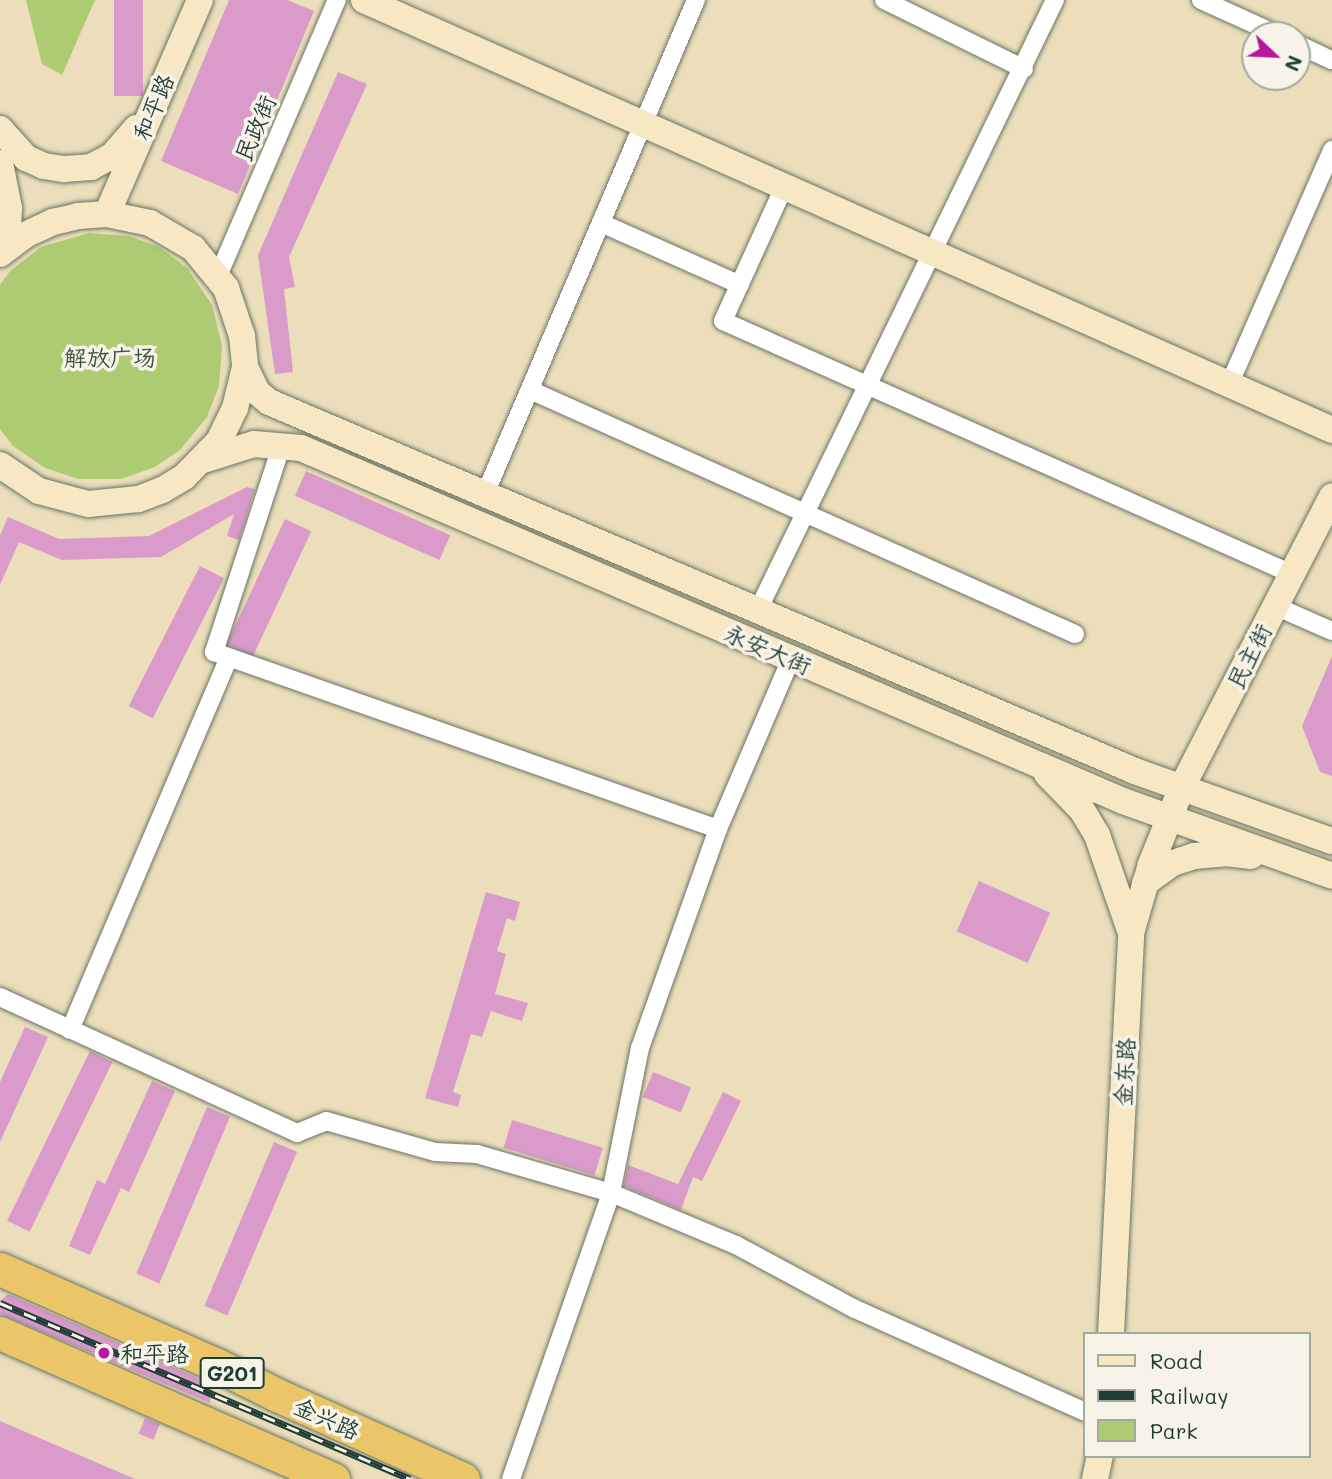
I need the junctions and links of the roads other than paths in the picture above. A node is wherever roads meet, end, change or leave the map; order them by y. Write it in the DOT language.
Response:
graph roads {
  1 [pos="200,0"];
  2 [pos="337,0"];
  3 [pos="364,0"];
  4 [pos="696,0"];
  5 [pos="884,0"];
  6 [pos="1055,0"];
  7 [pos="1201,0"];
  8 [pos="1247,21"];
  9 [pos="1311,50"];
  10 [pos="1332,60"];
  11 [pos="1024,69"];
  12 [pos="165,81"];
  13 [pos="644,124"];
  14 [pos="0,129"];
  15 [pos="1332,150"];
  16 [pos="0,163"];
  17 [pos="784,187"];
  18 [pos="107,214"];
  19 [pos="601,223"];
  20 [pos="4,251"];
  21 [pos="930,252"];
  22 [pos="218,276"];
  23 [pos="740,285"];
  24 [pos="245,367"];
  25 [pos="1229,384"];
  26 [pos="868,387"];
  27 [pos="530,390"];
  28 [pos="1332,430"];
  29 [pos="281,447"];
  30 [pos="203,460"];
  31 [pos="0,465"];
  32 [pos="485,494"];
  33 [pos="1332,496"];
  34 [pos="803,514"];
  35 [pos="1292,574"];
  36 [pos="1275,606"];
  37 [pos="758,610"];
  38 [pos="1332,631"];
  39 [pos="1074,634"];
  40 [pos="229,657"];
  41 [pos="791,659"];
  42 [pos="1039,765"];
  43 [pos="1182,787"];
  44 [pos="1171,818"];
  45 [pos="718,829"];
  46 [pos="1332,841"];
  47 [pos="1287,860"];
  48 [pos="1332,876"];
  49 [pos="1145,883"];
  50 [pos="1131,933"];
  51 [pos="0,997"];
  52 [pos="70,1030"];
  53 [pos="611,1193"];
  54 [pos="0,1269"];
  55 [pos="1111,1332"];
  56 [pos="0,1333"];
  57 [pos="1084,1412"];
  58 [pos="1100,1458"];
  59 [pos="334,1479"];
  60 [pos="463,1479"];
  61 [pos="511,1479"];
  62 [pos="1095,1479"];
  1 -- 12 [label="main road, 和平路"];
  2 -- 22 [label="street, 民政街"];
  3 -- 13 [label="main road"];
  4 -- 13 [label="street"];
  5 -- 11 [label="street"];
  6 -- 11 [label="street"];
  7 -- 8 [label="street"];
  9 -- 10 [label="street"];
  11 -- 21 [label="street"];
  12 -- 14 [label="main road"];
  12 -- 18 [label="main road, 和平路"];
  13 -- 17 [label="main road"];
  13 -- 19 [label="street"];
  15 -- 25 [label="street"];
  16 -- 20 [label="main road"];
  17 -- 21 [label="main road"];
  17 -- 23 [label="street"];
  18 -- 20 [label="main road"];
  18 -- 22 [label="main road"];
  19 -- 23 [label="street"];
  19 -- 27 [label="street"];
  21 -- 25 [label="main road"];
  21 -- 26 [label="street"];
  22 -- 24 [label="main road"];
  23 -- 26 [label="street"];
  24 -- 30 [label="main road"];
  24 -- 32 [label="main road, 永安大街"];
  25 -- 28 [label="main road"];
  26 -- 34 [label="street"];
  26 -- 35 [label="street"];
  27 -- 32 [label="street"];
  27 -- 34 [label="street"];
  29 -- 30 [label="main road, 永安大街"];
  29 -- 40 [label="street"];
  29 -- 41 [label="main road, 永安大街"];
  30 -- 31 [label="main road"];
  32 -- 37 [label="main road, 永安大街"];
  33 -- 35 [label="main road, 民主街"];
  34 -- 37 [label="street"];
  34 -- 39 [label="street"];
  35 -- 36 [label="main road, 民主街"];
  36 -- 38 [label="street"];
  36 -- 43 [label="main road, 民主街"];
  37 -- 43 [label="main road, 永安大街"];
  40 -- 45 [label="street"];
  40 -- 52 [label="street"];
  41 -- 42 [label="main road, 永安大街"];
  41 -- 45 [label="street"];
  42 -- 44 [label="main road, 永安大街"];
  42 -- 50 [label="main road"];
  43 -- 44 [label="main road, 民主街"];
  43 -- 46 [label="main road, 永安大街"];
  44 -- 47 [label="main road, 永安大街"];
  44 -- 49 [label="main road, 金东路"];
  45 -- 53 [label="street"];
  47 -- 48 [label="main road, 永安大街"];
  47 -- 49 [label="main road"];
  49 -- 50 [label="main road, 金东路"];
  50 -- 55 [label="main road, 金东路"];
  51 -- 52 [label="street"];
  52 -- 53 [label="street"];
  53 -- 57 [label="street"];
  53 -- 61 [label="street"];
  54 -- 60 [label="highway, 金兴路 / G201"];
  56 -- 59 [label="highway, G201"];
  58 -- 62 [label="main road"];
}
